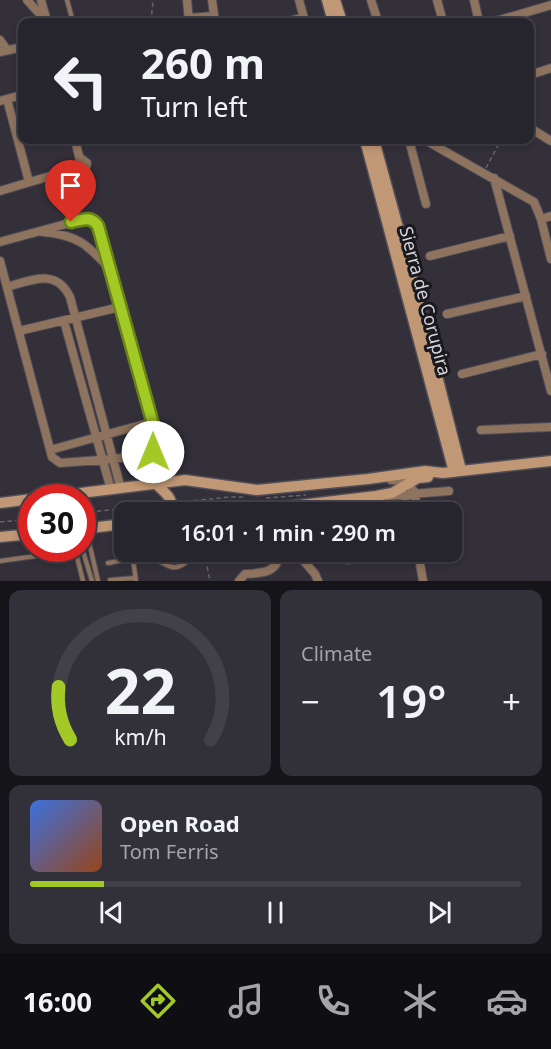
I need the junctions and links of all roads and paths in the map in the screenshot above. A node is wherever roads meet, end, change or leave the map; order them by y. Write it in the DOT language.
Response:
graph roads {
  1 [pos="27,0"];
  2 [pos="41,0"];
  3 [pos="67,0"];
  4 [pos="153,0"];
  5 [pos="187,0"];
  6 [pos="212,0"];
  7 [pos="299,0"];
  8 [pos="327,0"];
  9 [pos="335,0"];
  10 [pos="371,0"];
  11 [pos="437,0"];
  12 [pos="474,0"];
  13 [pos="551,5"];
  14 [pos="43,18"];
  15 [pos="46,18"];
  16 [pos="72,18"];
  17 [pos="151,18"];
  18 [pos="189,18"];
  19 [pos="214,18"];
  20 [pos="304,18"];
  21 [pos="332,18"];
  22 [pos="341,18"];
  23 [pos="377,18"];
  24 [pos="442,18"];
  25 [pos="478,18"];
  26 [pos="507,18"];
  27 [pos="0,40"];
  28 [pos="4,51"];
  29 [pos="551,68"];
  30 [pos="534,74"];
  31 [pos="18,96"];
  32 [pos="3,100"];
  33 [pos="534,130"];
  34 [pos="551,141"];
  35 [pos="76,144"];
  36 [pos="366,144"];
  37 [pos="375,144"];
  38 [pos="411,144"];
  39 [pos="432,144"];
  40 [pos="499,144"];
  41 [pos="483,172"];
  42 [pos="494,178"];
  43 [pos="29,182"];
  44 [pos="0,191"];
  45 [pos="426,204"];
  46 [pos="551,216"];
  47 [pos="541,219"];
  48 [pos="36,231"];
  49 [pos="510,237"];
  50 [pos="0,242"];
  51 [pos="430,256"];
  52 [pos="551,259"];
  53 [pos="0,261"];
  54 [pos="110,269"];
  55 [pos="7,287"];
  56 [pos="526,296"];
  57 [pos="120,307"];
  58 [pos="447,314"];
  59 [pos="74,318"];
  60 [pos="64,321"];
  61 [pos="19,332"];
  62 [pos="542,354"];
  63 [pos="462,374"];
  64 [pos="551,391"];
  65 [pos="152,422"];
  66 [pos="551,427"];
  67 [pos="481,430"];
  68 [pos="106,435"];
  69 [pos="96,437"];
  70 [pos="50,450"];
  71 [pos="113,459"];
  72 [pos="103,460"];
  73 [pos="551,461"];
  74 [pos="453,472"];
  75 [pos="368,479"];
  76 [pos="156,483"];
  77 [pos="313,484"];
  78 [pos="251,489"];
  79 [pos="116,490"];
  80 [pos="410,491"];
  81 [pos="449,491"];
  82 [pos="96,492"];
  83 [pos="18,501"];
  84 [pos="171,502"];
  85 [pos="266,502"];
  86 [pos="279,502"];
  87 [pos="346,502"];
  88 [pos="409,502"];
  89 [pos="414,502"];
  90 [pos="1,503"];
  91 [pos="18,520"];
  92 [pos="0,522"];
  93 [pos="114,525"];
  94 [pos="96,528"];
  95 [pos="18,535"];
  96 [pos="0,537"];
  97 [pos="18,559"];
  98 [pos="0,561"];
  99 [pos="78,562"];
  100 [pos="86,562"];
  101 [pos="93,562"];
  102 [pos="114,562"];
  103 [pos="133,562"];
  104 [pos="160,562"];
  105 [pos="187,562"];
  106 [pos="206,562"];
  107 [pos="278,562"];
  108 [pos="305,562"];
  109 [pos="420,562"];
  110 [pos="108,563"];
  111 [pos="135,579"];
  112 [pos="110,580"];
  113 [pos="83,581"];
  114 [pos="92,581"];
  115 [pos="98,581"];
  116 [pos="210,581"];
  117 [pos="239,581"];
  118 [pos="318,581"];
  119 [pos="423,581"];
  1 -- 14 [label="street"];
  2 -- 15 [label="street"];
  3 -- 16 [label="lane"];
  4 -- 17 [label="path"];
  5 -- 18 [label="street"];
  6 -- 19 [label="street"];
  7 -- 20 [label="street"];
  8 -- 21 [label="main road"];
  9 -- 22 [label="main road"];
  10 -- 23 [label="street"];
  11 -- 24 [label="street"];
  12 -- 25 [label="street"];
  13 -- 26 [label="street"];
  27 -- 28 [label="street"];
  29 -- 30 [label="street"];
  31 -- 32 [label="street"];
  32 -- 43 [label="street"];
  33 -- 34 [label="street"];
  35 -- 43 [label="street"];
  36 -- 74 [label="main road, Sierra de Corupira"];
  37 -- 74 [label="main road, Sierra de Corupira"];
  38 -- 45 [label="street"];
  39 -- 41 [label="street"];
  40 -- 41 [label="path"];
  41 -- 42 [label="street"];
  42 -- 47 [label="street"];
  42 -- 49 [label="street"];
  43 -- 44 [label="street"];
  46 -- 47 [label="street"];
  47 -- 52 [label="street"];
  48 -- 50 [label="street"];
  48 -- 54 [label="street"];
  48 -- 54 [label="street"];
  49 -- 51 [label="street"];
  49 -- 56 [label="street"];
  53 -- 55 [label="street"];
  54 -- 57 [label="street"];
  55 -- 59 [label="street"];
  55 -- 61 [label="street"];
  56 -- 58 [label="street"];
  56 -- 62 [label="street"];
  57 -- 59 [label="street"];
  57 -- 65 [label="street"];
  59 -- 60 [label="street"];
  59 -- 68 [label="street"];
  60 -- 61 [label="street"];
  60 -- 69 [label="street"];
  61 -- 70 [label="street"];
  62 -- 63 [label="street"];
  62 -- 64 [label="street"];
  65 -- 68 [label="street"];
  65 -- 71 [label="street"];
  66 -- 67 [label="street"];
  68 -- 69 [label="street"];
  68 -- 71 [label="street"];
  69 -- 70 [label="street"];
  69 -- 72 [label="street"];
  70 -- 72 [label="street"];
  71 -- 72 [label="street"];
  71 -- 79 [label="street"];
  72 -- 79 [label="street"];
  73 -- 74 [label="main road"];
  74 -- 75 [label="main road"];
  74 -- 80 [label="main road"];
  75 -- 77 [label="main road"];
  75 -- 80 [label="street"];
  76 -- 78 [label="main road"];
  76 -- 79 [label="main road"];
  76 -- 84 [label="main road"];
  77 -- 78 [label="main road"];
  77 -- 86 [label="main road"];
  78 -- 85 [label="main road"];
  79 -- 82 [label="main road"];
  80 -- 81 [label="street"];
  80 -- 87 [label="main road"];
  80 -- 88 [label="street"];
  80 -- 89 [label="street"];
  83 -- 90 [label="main road"];
  91 -- 92 [label="path"];
  93 -- 94 [label="main road"];
  95 -- 96 [label="main road"];
  97 -- 98 [label="lane"];
  99 -- 113 [label="lane"];
  100 -- 114 [label="lane"];
  101 -- 115 [label="lane"];
  102 -- 110 [label="lane"];
  103 -- 111 [label="lane"];
  104 -- 105 [label="lane"];
  106 -- 116 [label="path"];
  107 -- 117 [label="street"];
  108 -- 118 [label="street"];
  109 -- 119 [label="street"];
  111 -- 112 [label="lane"];
}
